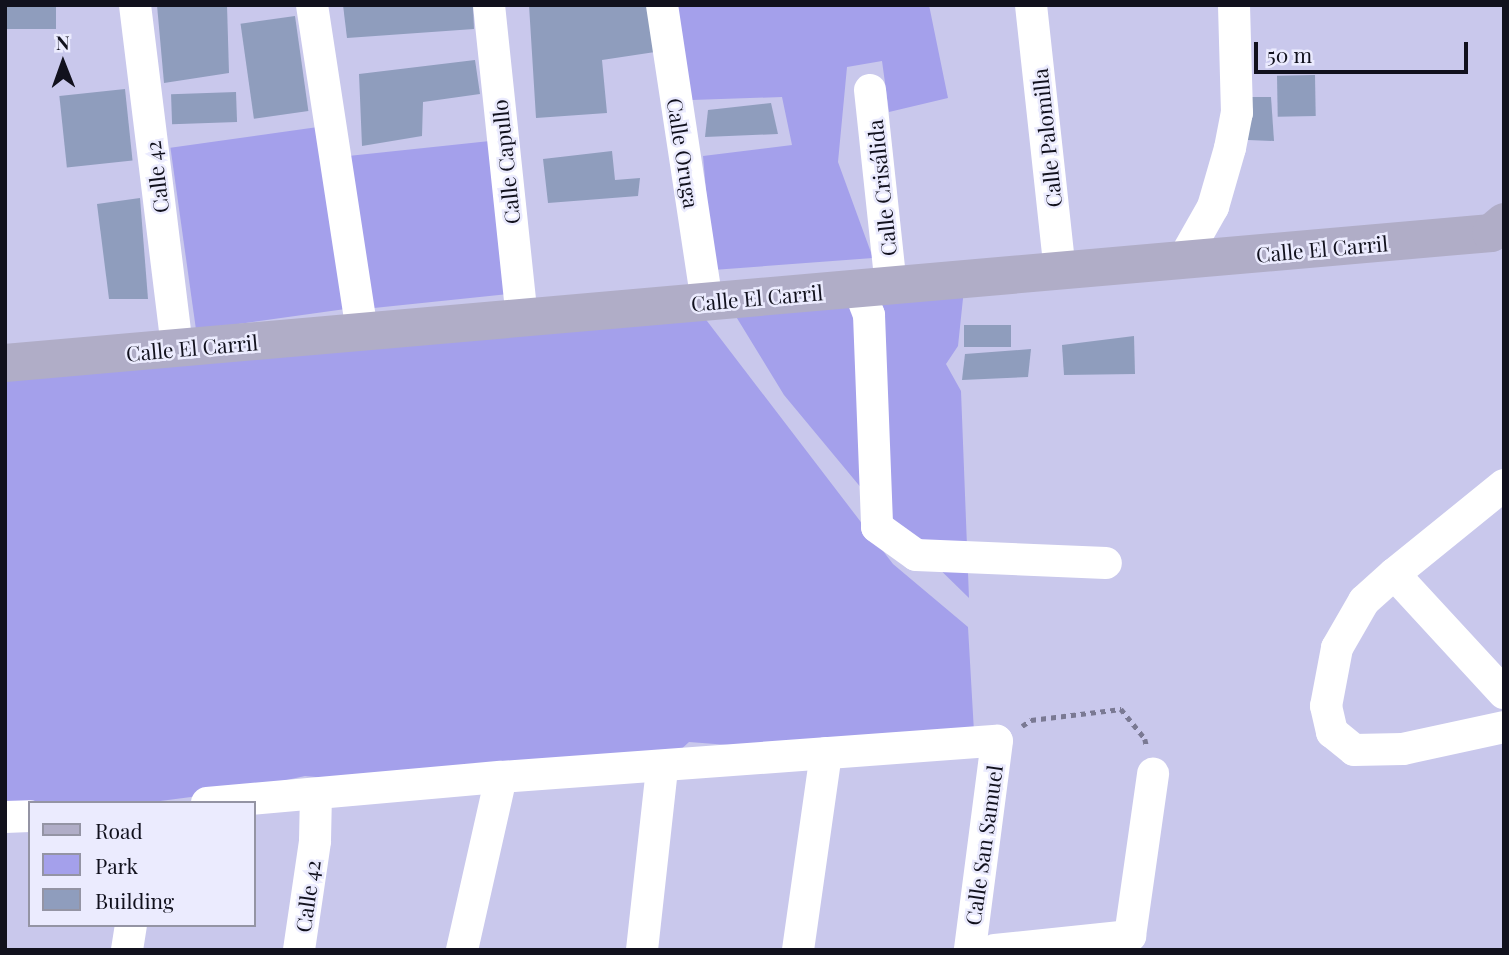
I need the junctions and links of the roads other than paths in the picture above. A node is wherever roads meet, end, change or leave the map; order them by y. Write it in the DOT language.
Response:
graph roads {
  1 [pos="135,5"];
  2 [pos="312,5"];
  3 [pos="489,5"];
  4 [pos="662,5"];
  5 [pos="1031,5"];
  6 [pos="1234,5"];
  7 [pos="870,90"];
  8 [pos="1504,222"];
  9 [pos="1183,260"];
  10 [pos="1060,271"];
  11 [pos="875,287"];
  12 [pos="706,302"];
  13 [pos="522,318"];
  14 [pos="362,332"];
  15 [pos="177,348"];
  16 [pos="5,363"];
  17 [pos="1504,485"];
  18 [pos="1106,563"];
  19 [pos="1394,574"];
  20 [pos="1504,693"];
  21 [pos="1504,727"];
  22 [pos="826,753"];
  23 [pos="662,768"];
  24 [pos="1153,774"];
  25 [pos="501,777"];
  26 [pos="316,795"];
  27 [pos="234,801"];
  28 [pos="28,816"];
  29 [pos="5,817"];
  30 [pos="131,927"];
  31 [pos="127,950"];
  32 [pos="299,950"];
  33 [pos="462,950"];
  34 [pos="642,950"];
  35 [pos="798,950"];
  36 [pos="970,950"];
  37 [pos="995,950"];
  1 -- 15 [label="street, Calle 42"];
  2 -- 14 [label="street"];
  3 -- 13 [label="street, Calle Capullo"];
  4 -- 12 [label="street, Calle Oruga"];
  5 -- 10 [label="street, Calle Palomilla"];
  6 -- 9 [label="street"];
  7 -- 11 [label="street, Calle Crisálida"];
  8 -- 9 [label="main road, Calle El Carril"];
  9 -- 10 [label="main road, Calle El Carril"];
  10 -- 11 [label="main road, Calle El Carril"];
  11 -- 12 [label="main road, Calle El Carril"];
  11 -- 18 [label="street, Calle Crisálida"];
  12 -- 13 [label="main road, Calle El Carril"];
  13 -- 14 [label="main road, Calle El Carril"];
  14 -- 15 [label="main road, Calle El Carril"];
  15 -- 16 [label="main road, Calle El Carril"];
  17 -- 19 [label="street"];
  19 -- 20 [label="street"];
  19 -- 21 [label="street"];
  22 -- 23 [label="street"];
  22 -- 35 [label="street"];
  22 -- 36 [label="street, Calle San Samuel"];
  23 -- 25 [label="street"];
  23 -- 34 [label="street"];
  24 -- 37 [label="street"];
  25 -- 26 [label="street"];
  25 -- 33 [label="street"];
  26 -- 27 [label="street"];
  26 -- 32 [label="street, Calle 42"];
  28 -- 29 [label="street"];
  30 -- 31 [label="street"];
}
